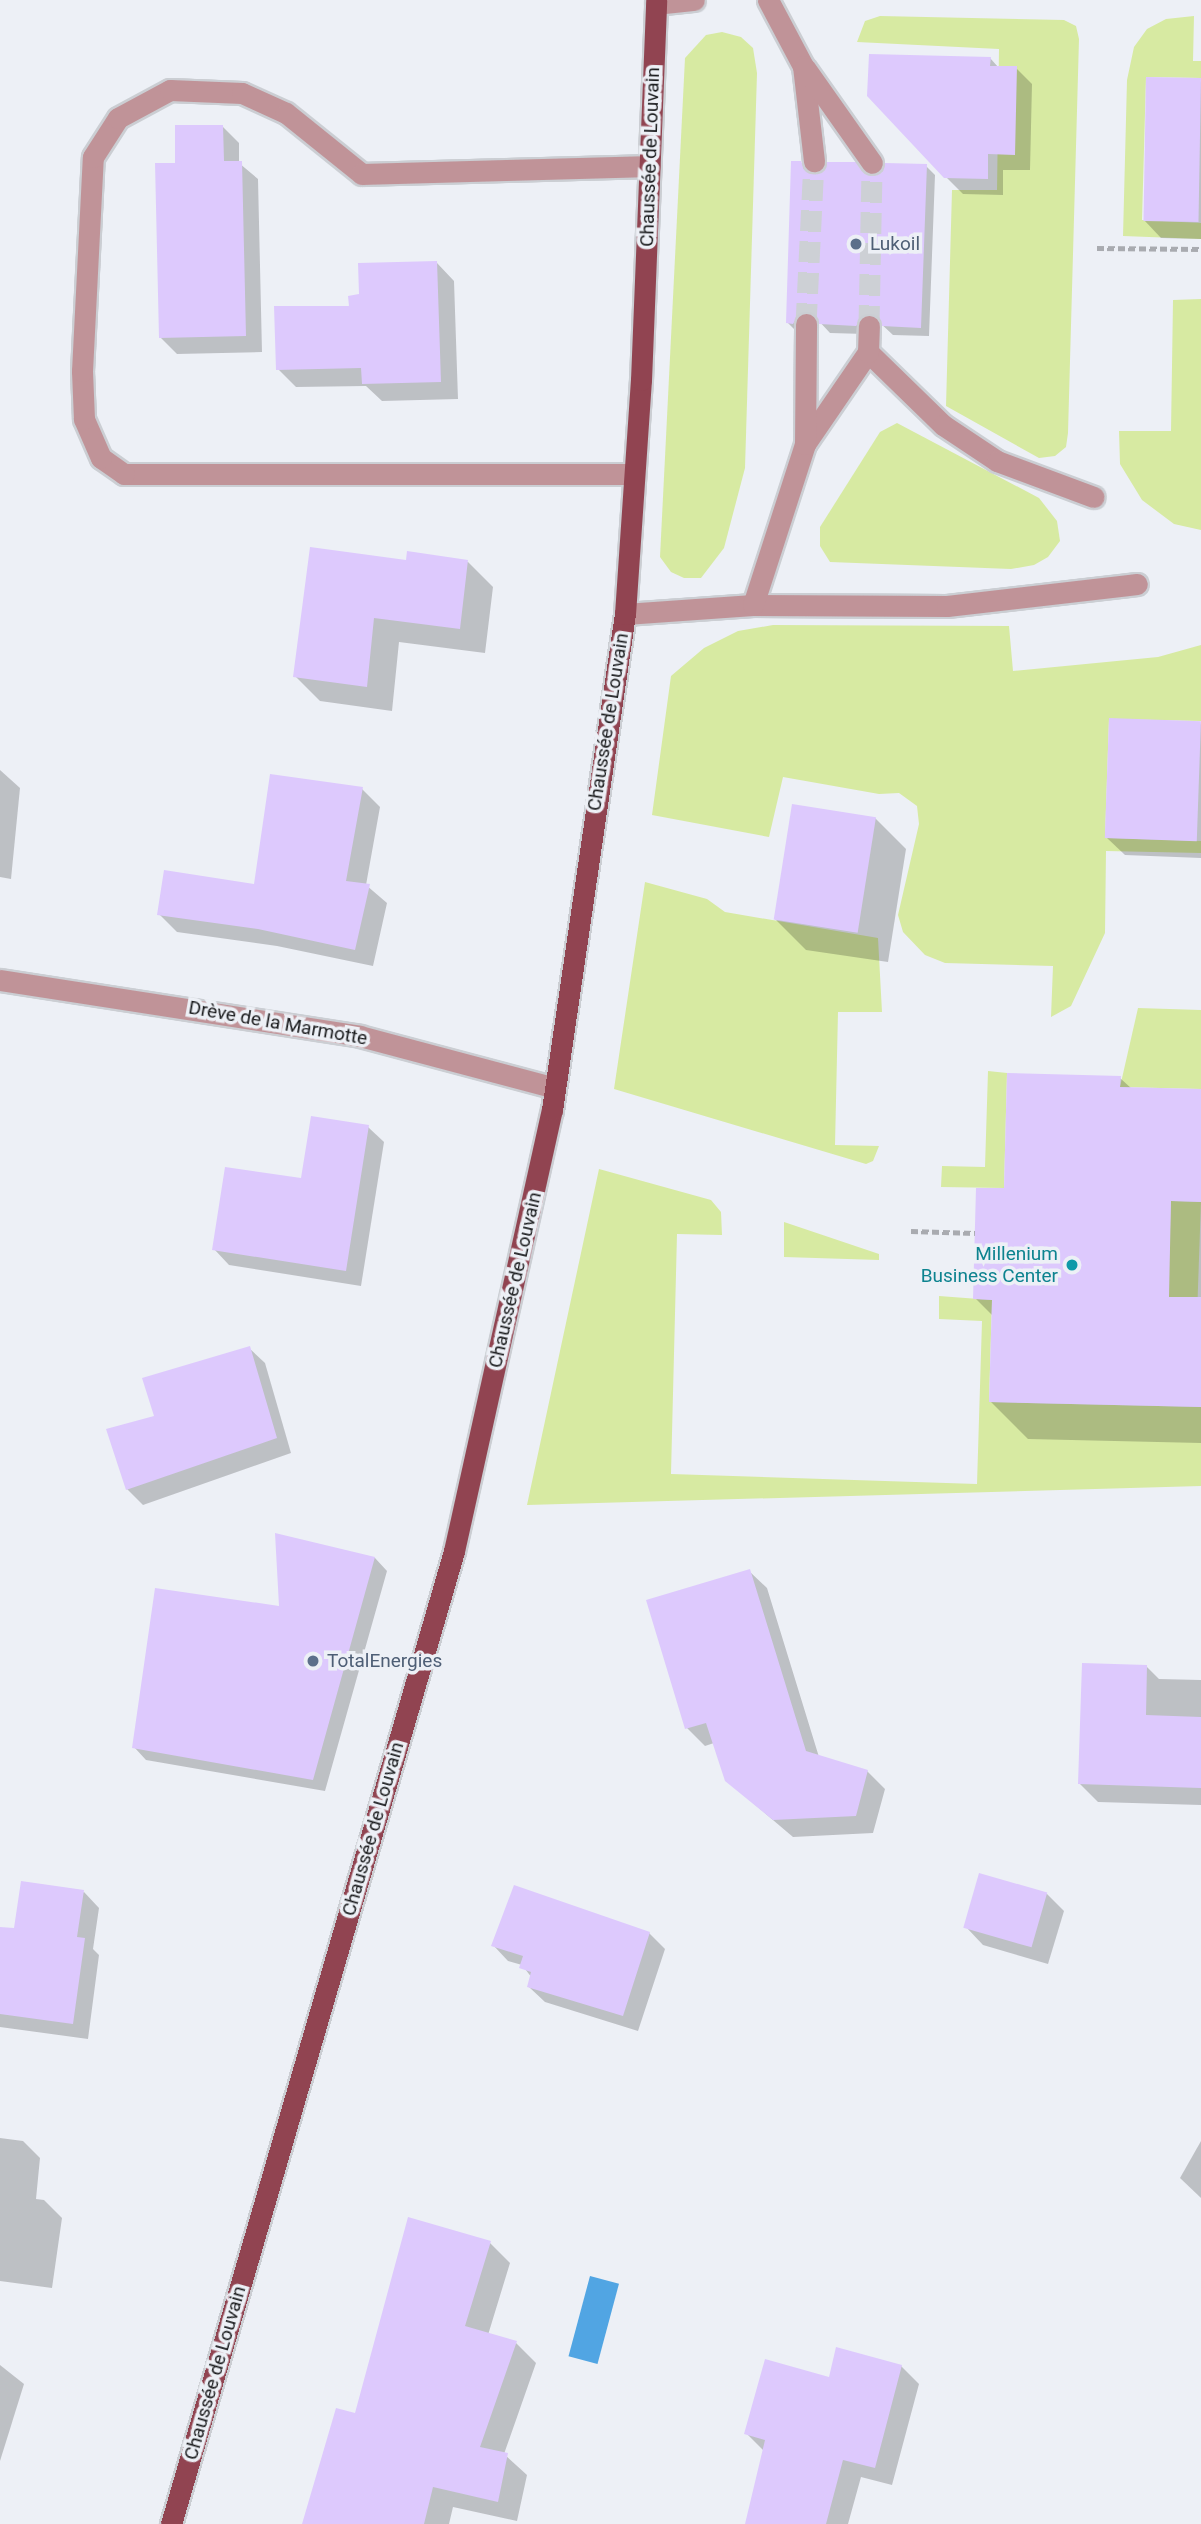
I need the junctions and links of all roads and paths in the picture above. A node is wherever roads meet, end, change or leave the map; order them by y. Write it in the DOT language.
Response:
graph roads {
  1 [pos="694,0"];
  2 [pos="768,0"];
  3 [pos="656,2"];
  4 [pos="803,66"];
  5 [pos="814,161"];
  6 [pos="872,163"];
  7 [pos="650,166"];
  8 [pos="1097,248"];
  9 [pos="1201,249"];
  10 [pos="806,324"];
  11 [pos="869,326"];
  12 [pos="868,352"];
  13 [pos="805,444"];
  14 [pos="634,474"];
  15 [pos="1094,497"];
  16 [pos="1137,584"];
  17 [pos="754,605"];
  18 [pos="625,614"];
  19 [pos="0,980"];
  20 [pos="552,1087"];
  21 [pos="911,1231"];
  22 [pos="975,1233"];
  23 [pos="172,2524"];
  1 -- 3 [label="street"];
  2 -- 4 [label="street"];
  3 -- 7 [label="main road, Chaussée de Louvain"];
  4 -- 5 [label="street"];
  4 -- 6 [label="street"];
  7 -- 14 [label="main road, Chaussée de Louvain"];
  7 -- 14 [label="street"];
  8 -- 9 [label="path"];
  10 -- 13 [label="street"];
  11 -- 12 [label="street"];
  12 -- 13 [label="street"];
  12 -- 15 [label="street"];
  13 -- 17 [label="street"];
  14 -- 18 [label="main road, Chaussée de Louvain"];
  16 -- 17 [label="street"];
  17 -- 18 [label="street"];
  18 -- 20 [label="main road, Chaussée de Louvain"];
  19 -- 20 [label="street, Drève de la Marmotte"];
  20 -- 23 [label="main road, Chaussée de Louvain"];
  21 -- 22 [label="path"];
}
